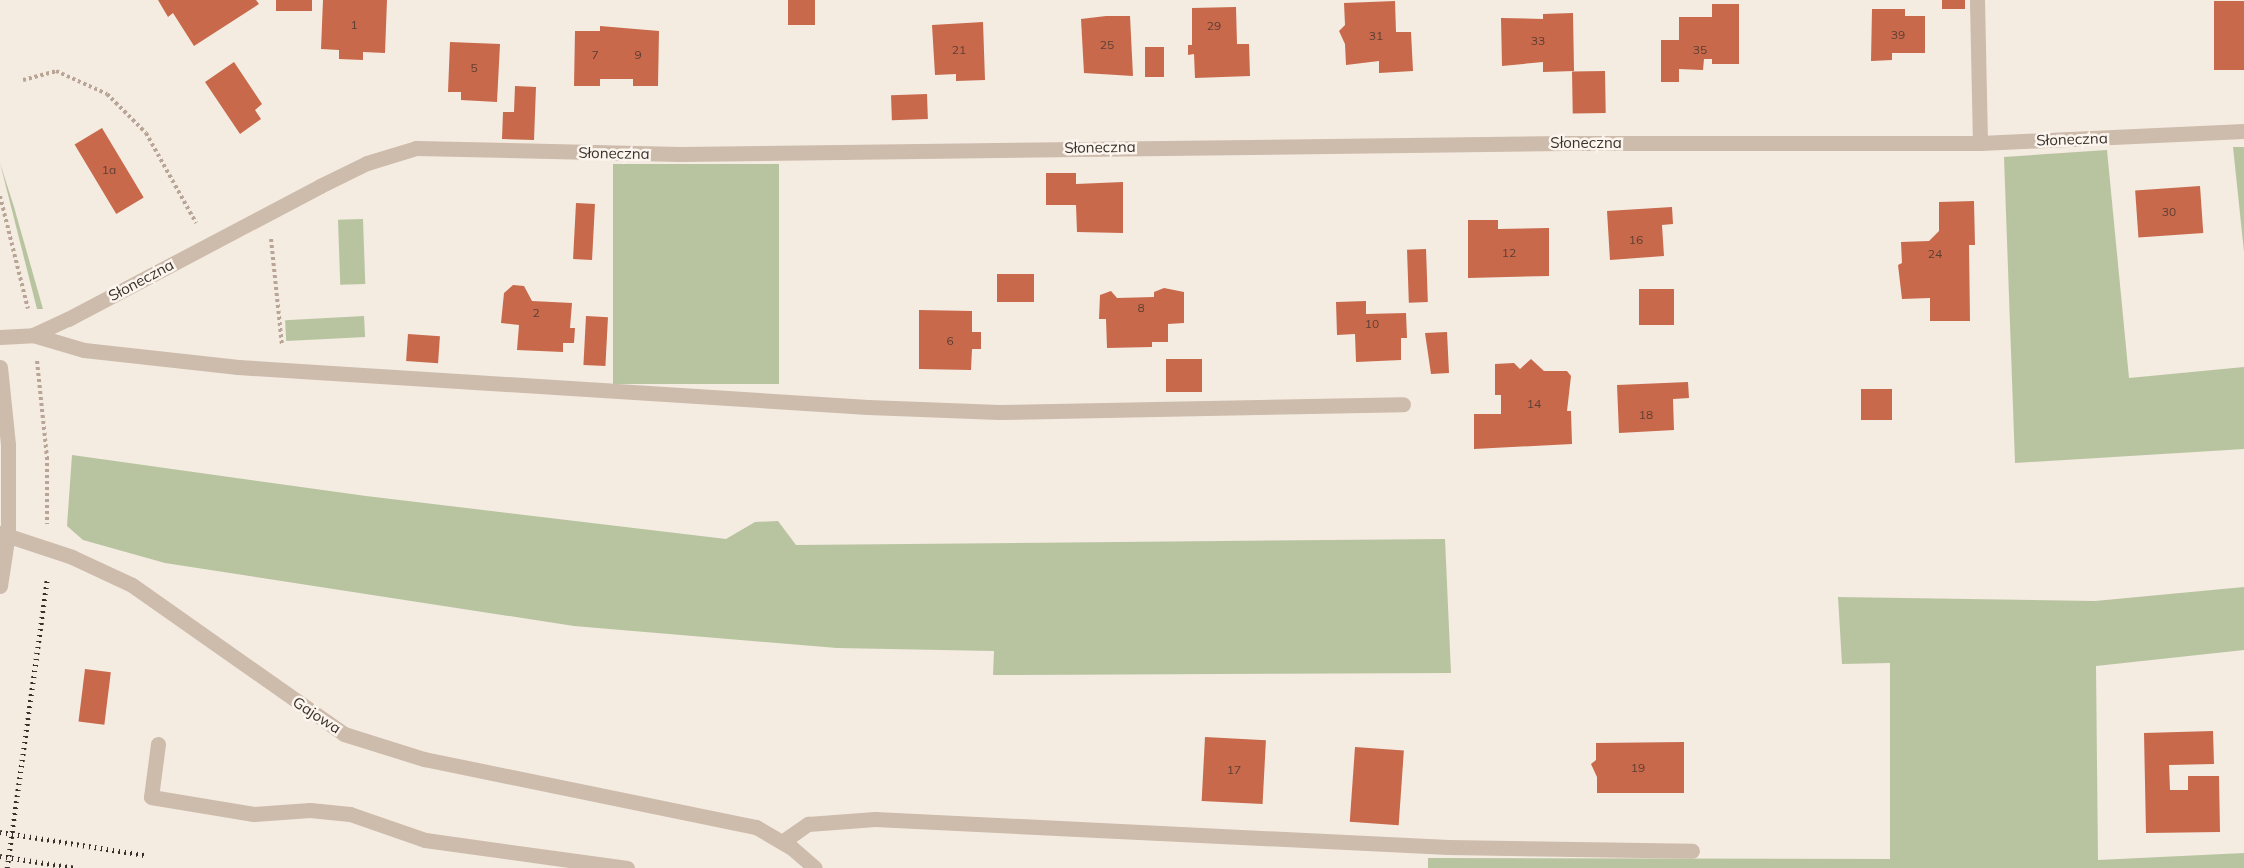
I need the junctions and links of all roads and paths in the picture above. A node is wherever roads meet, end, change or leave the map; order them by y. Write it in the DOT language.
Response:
graph roads {
  1 [pos="1977,0"];
  2 [pos="23,80"];
  3 [pos="2244,131"];
  4 [pos="1980,143"];
  5 [pos="0,196"];
  6 [pos="268,212"];
  7 [pos="207,245"];
  8 [pos="27,308"];
  9 [pos="33,335"];
  10 [pos="0,337"];
  11 [pos="36,352"];
  12 [pos="0,367"];
  13 [pos="285,370"];
  14 [pos="1403,404"];
  15 [pos="4,533"];
  16 [pos="47,547"];
  17 [pos="0,586"];
  18 [pos="158,744"];
  19 [pos="782,842"];
  20 [pos="1692,851"];
  21 [pos="627,868"];
  22 [pos="815,868"];
  1 -- 4 [label="street"];
  2 -- 7 [label="path"];
  3 -- 4 [label="street, Słoneczna"];
  4 -- 6 [label="street, Słoneczna"];
  5 -- 8 [label="path"];
  6 -- 7 [label="street, Słoneczna"];
  6 -- 13 [label="path"];
  7 -- 9 [label="street, Słoneczna"];
  9 -- 10 [label="street, Słoneczna"];
  9 -- 13 [label="street"];
  11 -- 16 [label="path"];
  12 -- 15 [label="street"];
  13 -- 14 [label="street"];
  15 -- 16 [label="street, Gajowa"];
  15 -- 17 [label="street"];
  16 -- 19 [label="street, Gajowa"];
  18 -- 21 [label="street"];
  19 -- 20 [label="street"];
  19 -- 22 [label="street, Gajowa"];
}
